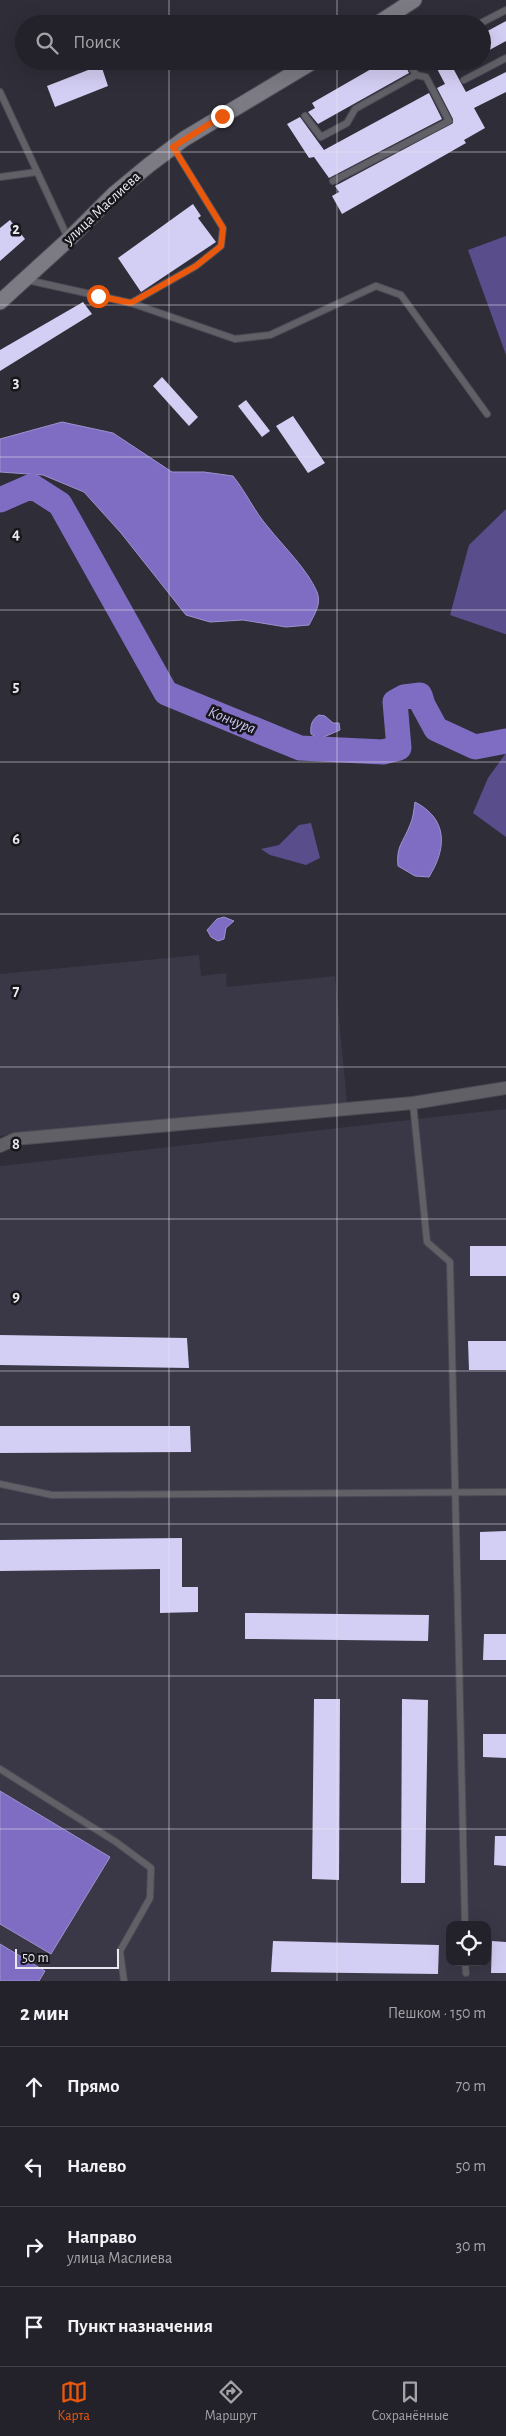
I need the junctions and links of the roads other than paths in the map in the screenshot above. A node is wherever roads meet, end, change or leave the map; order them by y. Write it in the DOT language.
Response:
graph roads {
  1 [pos="414,0"];
  2 [pos="506,10"];
  3 [pos="394,15"];
  4 [pos="491,18"];
  5 [pos="506,58"];
  6 [pos="491,66"];
  7 [pos="299,70"];
  8 [pos="413,70"];
  9 [pos="483,70"];
  10 [pos="416,75"];
  11 [pos="464,80"];
  12 [pos="0,92"];
  13 [pos="305,116"];
  14 [pos="173,147"];
  15 [pos="37,172"];
  16 [pos="0,177"];
  17 [pos="333,181"];
  18 [pos="69,239"];
  19 [pos="24,280"];
  20 [pos="0,302"];
  21 [pos="131,303"];
  22 [pos="487,414"];
  23 [pos="506,1088"];
  24 [pos="412,1103"];
  25 [pos="0,1146"];
  26 [pos="0,1484"];
  27 [pos="506,1492"];
  28 [pos="456,1493"];
  29 [pos="0,1769"];
  30 [pos="464,1921"];
  31 [pos="465,1966"];
  32 [pos="466,1973"];
  33 [pos="124,1981"];
  1 -- 3 [label="street"];
  2 -- 4 [label="lane"];
  5 -- 6 [label="lane"];
  7 -- 14 [label="street, улица Маслиева"];
  8 -- 10 [label="lane"];
  9 -- 11 [label="lane"];
  10 -- 13 [label="lane"];
  10 -- 17 [label="lane"];
  12 -- 15 [label="lane"];
  14 -- 18 [label="street, улица Маслиева"];
  14 -- 21 [label="lane"];
  15 -- 16 [label="lane"];
  15 -- 18 [label="lane"];
  18 -- 19 [label="street, улица Маслиева"];
  19 -- 20 [label="street, улица Маслиева"];
  19 -- 21 [label="lane"];
  21 -- 22 [label="lane"];
  23 -- 24 [label="street"];
  24 -- 25 [label="street"];
  24 -- 28 [label="lane"];
  26 -- 28 [label="lane"];
  27 -- 28 [label="lane"];
  28 -- 30 [label="lane"];
  29 -- 33 [label="lane"];
  31 -- 32 [label="lane"];
}
